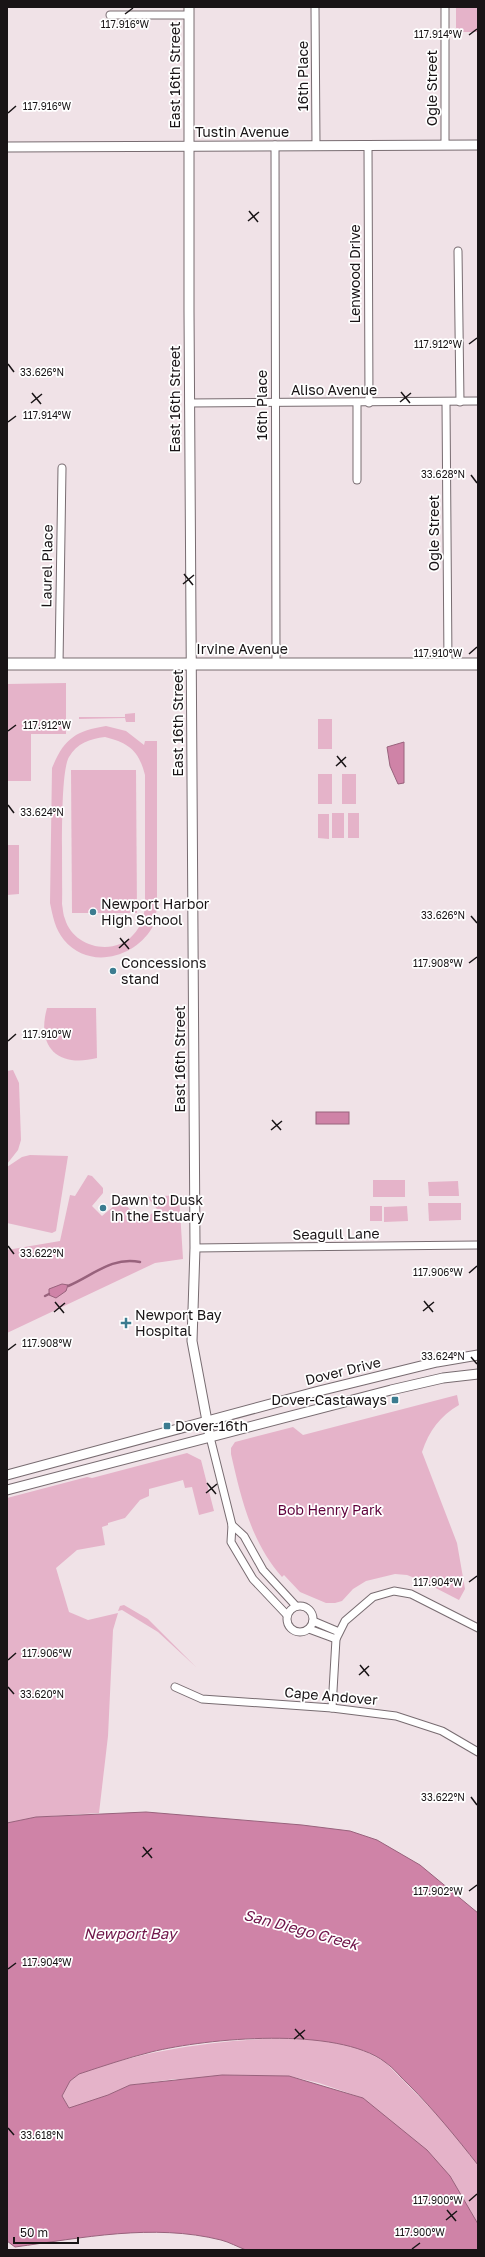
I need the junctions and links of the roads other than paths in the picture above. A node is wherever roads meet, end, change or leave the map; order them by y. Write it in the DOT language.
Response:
graph roads {
  1 [pos="316,7"];
  2 [pos="444,7"];
  3 [pos="189,11"];
  4 [pos="110,15"];
  5 [pos="275,145"];
  6 [pos="368,145"];
  7 [pos="445,145"];
  8 [pos="478,145"];
  9 [pos="188,146"];
  10 [pos="316,146"];
  11 [pos="7,147"];
  12 [pos="458,251"];
  13 [pos="478,401"];
  14 [pos="446,402"];
  15 [pos="460,402"];
  16 [pos="189,403"];
  17 [pos="275,403"];
  18 [pos="357,403"];
  19 [pos="369,403"];
  20 [pos="62,468"];
  21 [pos="357,480"];
  22 [pos="7,664"];
  23 [pos="59,664"];
  24 [pos="276,664"];
  25 [pos="448,664"];
  26 [pos="478,664"];
  27 [pos="191,665"];
  28 [pos="478,1245"];
  29 [pos="195,1248"];
  30 [pos="478,1355"];
  31 [pos="438,1362"];
  32 [pos="478,1374"];
  33 [pos="443,1378"];
  34 [pos="207,1422"];
  35 [pos="210,1437"];
  36 [pos="7,1475"];
  37 [pos="7,1490"];
  38 [pos="232,1525"];
  39 [pos="264,1571"];
  40 [pos="253,1579"];
  41 [pos="296,1606"];
  42 [pos="287,1615"];
  43 [pos="313,1621"];
  44 [pos="478,1628"];
  45 [pos="309,1629"];
  46 [pos="337,1635"];
  47 [pos="175,1687"];
  48 [pos="332,1708"];
  49 [pos="478,1752"];
  1 -- 10 [label="street, 16th Place"];
  2 -- 7 [label="street, Ogle Street"];
  3 -- 4 [label="street"];
  3 -- 9 [label="street, East 16th Street"];
  5 -- 9 [label="street, Tustin Avenue"];
  5 -- 10 [label="street, Tustin Avenue"];
  5 -- 17 [label="street, 16th Place"];
  6 -- 7 [label="street, Tustin Avenue"];
  6 -- 10 [label="street, Tustin Avenue"];
  6 -- 19 [label="street, Lenwood Drive"];
  7 -- 8 [label="street, Tustin Avenue"];
  9 -- 11 [label="street, Tustin Avenue"];
  9 -- 16 [label="street, East 16th Street"];
  12 -- 15 [label="street"];
  13 -- 15 [label="street, Aliso Avenue"];
  14 -- 15 [label="street, Aliso Avenue"];
  14 -- 19 [label="street, Aliso Avenue"];
  14 -- 25 [label="street, Ogle Street"];
  16 -- 17 [label="street, Aliso Avenue"];
  16 -- 27 [label="street, East 16th Street"];
  17 -- 18 [label="street, Aliso Avenue"];
  17 -- 24 [label="street, 16th Place"];
  18 -- 19 [label="street, Aliso Avenue"];
  18 -- 21 [label="street"];
  20 -- 23 [label="street, Laurel Place"];
  22 -- 23 [label="main road, Irvine Avenue"];
  23 -- 27 [label="main road, Irvine Avenue"];
  24 -- 25 [label="main road, Irvine Avenue"];
  24 -- 27 [label="main road, Irvine Avenue"];
  25 -- 26 [label="main road, Irvine Avenue"];
  27 -- 29 [label="street, East 16th Street"];
  28 -- 29 [label="street, Seagull Lane"];
  29 -- 34 [label="street, East 16th Street"];
  30 -- 31 [label="street, Dover Drive"];
  31 -- 33 [label="street"];
  31 -- 34 [label="street, Dover Drive"];
  32 -- 33 [label="street"];
  33 -- 35 [label="street"];
  34 -- 35 [label="street, East 16th Street"];
  34 -- 36 [label="street, Dover Drive"];
  35 -- 37 [label="street"];
  35 -- 38 [label="street"];
  38 -- 39 [label="street"];
  38 -- 40 [label="street"];
  39 -- 40 [label="street"];
  39 -- 41 [label="street"];
  40 -- 42 [label="street"];
  41 -- 42 [label="street"];
  41 -- 43 [label="street"];
  42 -- 45 [label="street"];
  43 -- 45 [label="street"];
  43 -- 46 [label="street"];
  44 -- 46 [label="street"];
  45 -- 46 [label="street"];
  46 -- 48 [label="street"];
  47 -- 48 [label="street, Cape Andover"];
  48 -- 49 [label="street, Cape Andover"];
}
